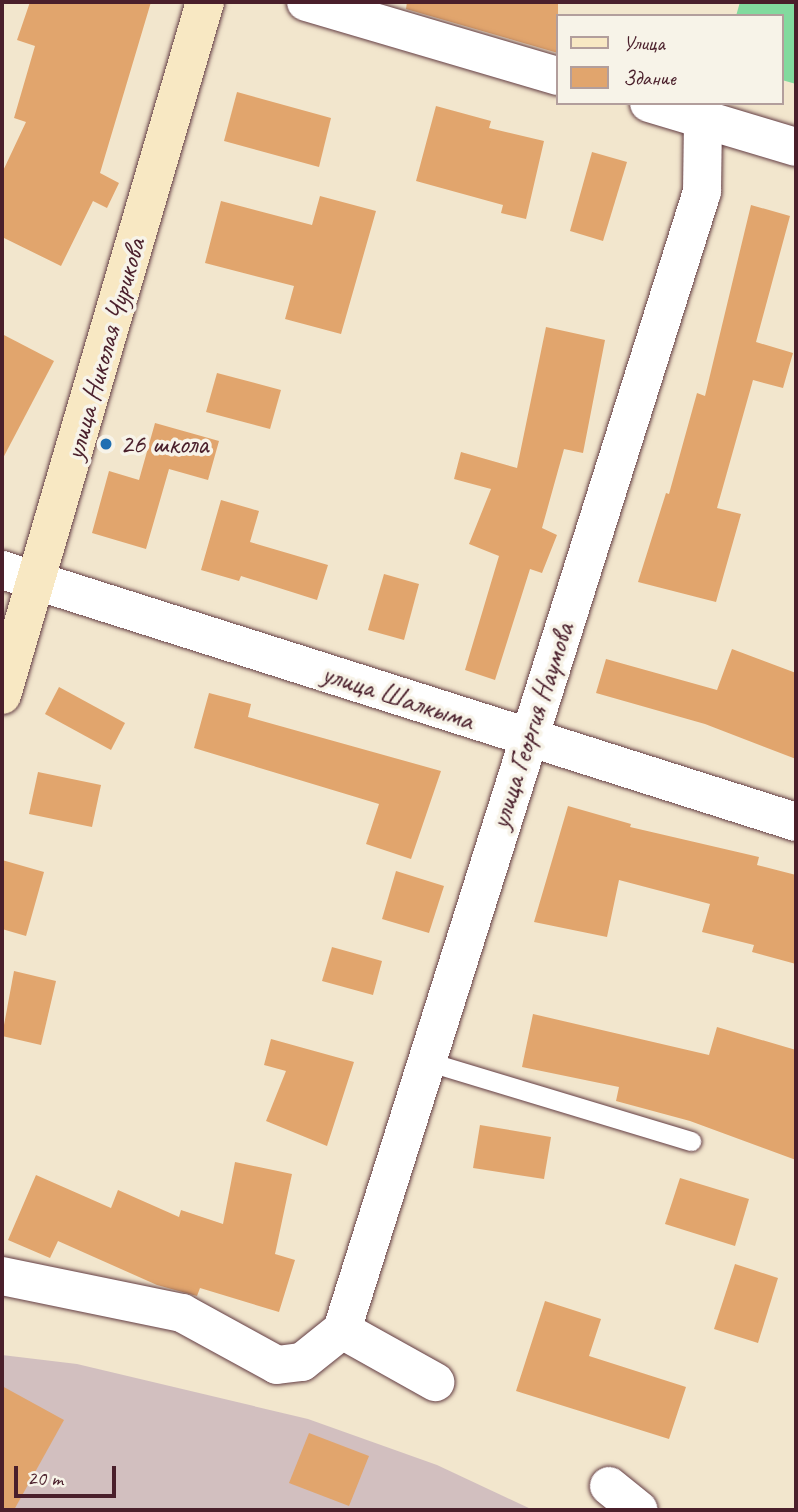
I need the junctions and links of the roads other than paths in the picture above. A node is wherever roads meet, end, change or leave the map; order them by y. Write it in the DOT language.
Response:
graph roads {
  1 [pos="205,2"];
  2 [pos="306,2"];
  3 [pos="556,75"];
  4 [pos="656,105"];
  5 [pos="703,119"];
  6 [pos="796,147"];
  7 [pos="2,569"];
  8 [pos="38,580"];
  9 [pos="2,695"];
  10 [pos="527,740"];
  11 [pos="796,822"];
  12 [pos="426,1061"];
  13 [pos="691,1141"];
  14 [pos="2,1276"];
  15 [pos="342,1330"];
  16 [pos="435,1382"];
  17 [pos="609,1486"];
  18 [pos="639,1510"];
  1 -- 8 [label="street, улица Николая Чурикова"];
  2 -- 3 [label="street"];
  4 -- 5 [label="street"];
  5 -- 6 [label="street"];
  5 -- 10 [label="street, улица Георгия Наумова"];
  7 -- 8 [label="street, улица Шалкыма"];
  8 -- 9 [label="street, улица Николая Чурикова"];
  8 -- 10 [label="street, улица Шалкыма"];
  10 -- 11 [label="street, улица Шалкыма"];
  10 -- 12 [label="street, улица Георгия Наумова"];
  12 -- 13 [label="lane"];
  12 -- 15 [label="street, улица Георгия Наумова"];
  14 -- 15 [label="street"];
  15 -- 16 [label="street"];
  17 -- 18 [label="street"];
}
